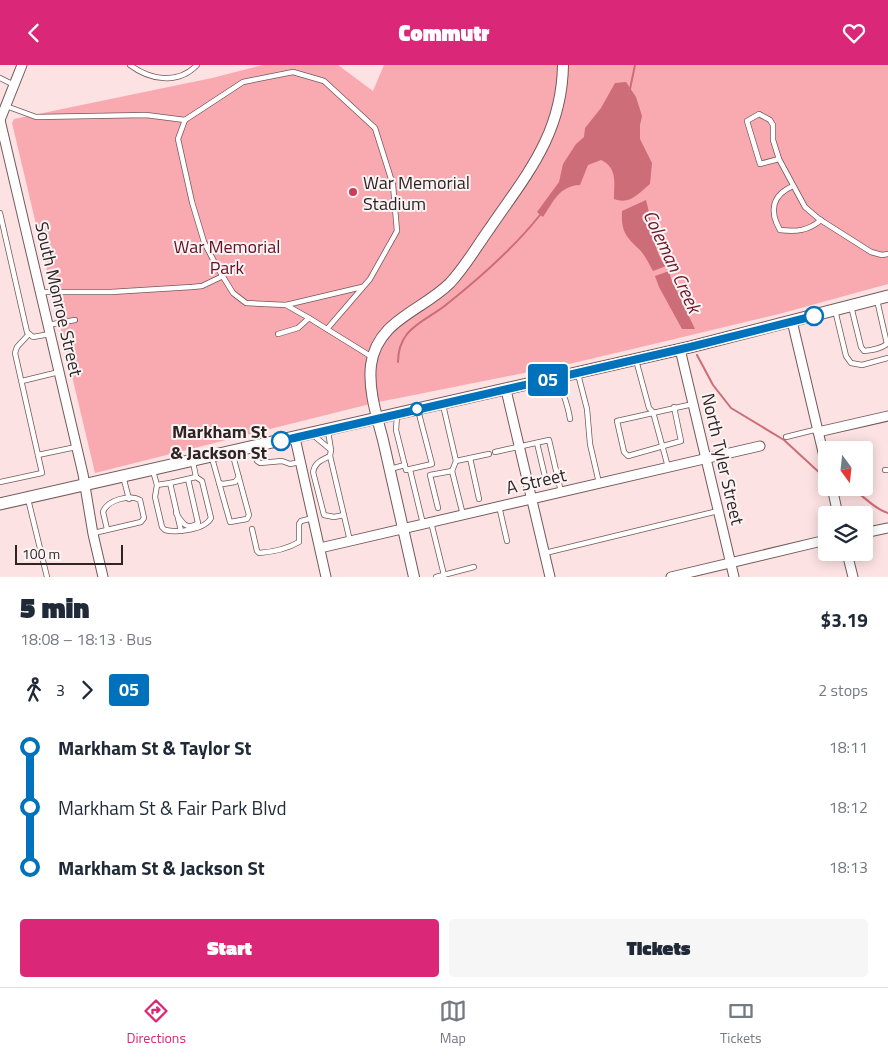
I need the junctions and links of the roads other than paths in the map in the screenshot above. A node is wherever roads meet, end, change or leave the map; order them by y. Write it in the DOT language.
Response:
graph roads {
  1 [pos="22,65"];
  2 [pos="130,65"];
  3 [pos="197,65"];
  4 [pos="563,65"];
  5 [pos="0,79"];
  6 [pos="15,85"];
  7 [pos="6,106"];
  8 [pos="0,120"];
  9 [pos="185,120"];
  10 [pos="779,159"];
  11 [pos="793,186"];
  12 [pos="0,213"];
  13 [pos="821,220"];
  14 [pos="888,254"];
  15 [pos="223,276"];
  16 [pos="363,287"];
  17 [pos="40,293"];
  18 [pos="882,297"];
  19 [pos="286,305"];
  20 [pos="851,306"];
  21 [pos="835,310"];
  22 [pos="309,318"];
  23 [pos="74,320"];
  24 [pos="792,321"];
  25 [pos="49,329"];
  26 [pos="327,329"];
  27 [pos="29,334"];
  28 [pos="278,334"];
  29 [pos="680,349"];
  30 [pos="373,357"];
  31 [pos="888,358"];
  32 [pos="636,360"];
  33 [pos="59,372"];
  34 [pos="578,373"];
  35 [pos="558,378"];
  36 [pos="22,381"];
  37 [pos="506,390"];
  38 [pos="443,404"];
  39 [pos="693,404"];
  40 [pos="674,407"];
  41 [pos="417,409"];
  42 [pos="653,413"];
  43 [pos="397,415"];
  44 [pos="888,416"];
  45 [pos="377,418"];
  46 [pos="570,419"];
  47 [pos="328,430"];
  48 [pos="818,430"];
  49 [pos="311,434"];
  50 [pos="786,437"];
  51 [pos="295,438"];
  52 [pos="821,441"];
  53 [pos="537,443"];
  54 [pos="661,446"];
  55 [pos="760,446"];
  56 [pos="76,447"];
  57 [pos="253,447"];
  58 [pos="519,447"];
  59 [pos="331,450"];
  60 [pos="232,452"];
  61 [pos="495,452"];
  62 [pos="489,453"];
  63 [pos="38,455"];
  64 [pos="211,456"];
  65 [pos="330,456"];
  66 [pos="470,458"];
  67 [pos="706,458"];
  68 [pos="192,461"];
  69 [pos="456,461"];
  70 [pos="300,462"];
  71 [pos="405,465"];
  72 [pos="668,467"];
  73 [pos="152,469"];
  74 [pos="389,469"];
  75 [pos="410,469"];
  76 [pos="452,471"];
  77 [pos="123,476"];
  78 [pos="196,477"];
  79 [pos="239,477"];
  80 [pos="188,479"];
  81 [pos="558,480"];
  82 [pos="0,482"];
  83 [pos="170,483"];
  84 [pos="219,483"];
  85 [pos="599,483"];
  86 [pos="84,485"];
  87 [pos="157,485"];
  88 [pos="561,492"];
  89 [pos="28,497"];
  90 [pos="129,499"];
  91 [pos="479,499"];
  92 [pos="532,499"];
  93 [pos="0,504"];
  94 [pos="499,506"];
  95 [pos="438,507"];
  96 [pos="718,511"];
  97 [pos="176,513"];
  98 [pos="344,515"];
  99 [pos="463,515"];
  100 [pos="313,518"];
  101 [pos="427,523"];
  102 [pos="888,528"];
  103 [pos="108,529"];
  104 [pos="252,529"];
  105 [pos="403,529"];
  106 [pos="182,531"];
  107 [pos="873,531"];
  108 [pos="93,533"];
  109 [pos="350,541"];
  110 [pos="507,541"];
  111 [pos="818,542"];
  112 [pos="320,548"];
  113 [pos="544,553"];
  114 [pos="849,561"];
  115 [pos="731,563"];
  116 [pos="474,567"];
  117 [pos="444,575"];
  118 [pos="47,577"];
  119 [pos="103,577"];
  120 [pos="326,577"];
  121 [pos="414,577"];
  122 [pos="436,577"];
  123 [pos="550,577"];
  124 [pos="671,577"];
  125 [pos="734,577"];
  126 [pos="853,577"];
  1 -- 6 [label="street"];
  2 -- 3 [label="lane"];
  4 -- 30 [label="street"];
  5 -- 6 [label="lane"];
  6 -- 7 [label="street"];
  7 -- 8 [label="street"];
  7 -- 9 [label="lane"];
  8 -- 17 [label="street, South Monroe Street"];
  9 -- 15 [label="lane"];
  9 -- 16 [label="lane"];
  10 -- 10 [label="lane"];
  10 -- 11 [label="lane"];
  11 -- 13 [label="lane"];
  11 -- 13 [label="lane"];
  12 -- 27 [label="lane"];
  13 -- 14 [label="lane"];
  15 -- 17 [label="lane"];
  15 -- 19 [label="lane"];
  16 -- 19 [label="lane"];
  16 -- 26 [label="lane"];
  17 -- 25 [label="street, South Monroe Street"];
  18 -- 20 [label="main road"];
  18 -- 20 [label="lane"];
  19 -- 22 [label="lane"];
  20 -- 21 [label="main road"];
  21 -- 24 [label="main road"];
  21 -- 31 [label="lane"];
  22 -- 26 [label="lane"];
  22 -- 28 [label="lane"];
  23 -- 25 [label="lane"];
  24 -- 29 [label="main road"];
  24 -- 48 [label="street"];
  25 -- 27 [label="lane"];
  25 -- 33 [label="street, South Monroe Street"];
  26 -- 30 [label="lane"];
  27 -- 36 [label="lane"];
  29 -- 32 [label="main road"];
  29 -- 39 [label="street, North Tyler Street"];
  30 -- 45 [label="street"];
  32 -- 34 [label="main road"];
  32 -- 42 [label="lane"];
  33 -- 36 [label="lane"];
  33 -- 56 [label="street, South Monroe Street"];
  34 -- 35 [label="main road"];
  34 -- 85 [label="lane"];
  35 -- 37 [label="main road"];
  35 -- 46 [label="lane"];
  36 -- 63 [label="lane"];
  37 -- 38 [label="main road"];
  37 -- 58 [label="street"];
  38 -- 41 [label="main road"];
  38 -- 69 [label="lane"];
  39 -- 40 [label="lane"];
  39 -- 67 [label="street, North Tyler Street"];
  40 -- 42 [label="lane"];
  40 -- 54 [label="lane"];
  41 -- 43 [label="main road"];
  41 -- 75 [label="lane"];
  42 -- 54 [label="lane"];
  42 -- 54 [label="lane"];
  43 -- 45 [label="main road"];
  43 -- 71 [label="lane"];
  44 -- 48 [label="street"];
  45 -- 47 [label="main road"];
  45 -- 74 [label="street"];
  47 -- 49 [label="main road"];
  47 -- 59 [label="lane"];
  48 -- 50 [label="lane"];
  48 -- 52 [label="street"];
  49 -- 51 [label="main road"];
  49 -- 59 [label="lane"];
  51 -- 57 [label="main road"];
  51 -- 70 [label="street"];
  53 -- 58 [label="lane"];
  53 -- 81 [label="lane"];
  53 -- 81 [label="lane"];
  54 -- 72 [label="lane"];
  55 -- 67 [label="street, A Street"];
  56 -- 63 [label="lane"];
  56 -- 86 [label="street, South Monroe Street"];
  57 -- 60 [label="main road"];
  57 -- 70 [label="lane"];
  58 -- 61 [label="lane"];
  58 -- 92 [label="street"];
  59 -- 65 [label="lane"];
  60 -- 64 [label="main road"];
  60 -- 79 [label="lane"];
  62 -- 66 [label="lane"];
  63 -- 82 [label="lane"];
  64 -- 68 [label="main road"];
  64 -- 84 [label="lane"];
  65 -- 98 [label="lane"];
  65 -- 98 [label="lane"];
  66 -- 69 [label="lane"];
  66 -- 91 [label="lane"];
  67 -- 72 [label="street, A Street"];
  67 -- 96 [label="street, North Tyler Street"];
  68 -- 73 [label="main road"];
  68 -- 78 [label="lane"];
  69 -- 76 [label="lane"];
  70 -- 100 [label="street"];
  71 -- 74 [label="lane"];
  71 -- 75 [label="lane"];
  72 -- 85 [label="street, A Street"];
  73 -- 77 [label="main road"];
  73 -- 87 [label="lane"];
  74 -- 105 [label="street"];
  75 -- 101 [label="lane"];
  76 -- 95 [label="lane"];
  76 -- 99 [label="lane"];
  77 -- 86 [label="main road"];
  77 -- 90 [label="lane"];
  78 -- 80 [label="lane"];
  78 -- 106 [label="lane"];
  79 -- 84 [label="lane"];
  79 -- 84 [label="lane"];
  80 -- 83 [label="lane"];
  80 -- 97 [label="lane"];
  81 -- 88 [label="lane"];
  83 -- 87 [label="lane"];
  83 -- 97 [label="lane"];
  85 -- 88 [label="street, A Street"];
  86 -- 89 [label="main road"];
  86 -- 108 [label="street, South Monroe Street"];
  87 -- 106 [label="lane"];
  88 -- 92 [label="street, A Street"];
  89 -- 93 [label="main road"];
  89 -- 118 [label="lane"];
  90 -- 103 [label="lane"];
  90 -- 103 [label="lane"];
  92 -- 94 [label="street, A Street"];
  92 -- 113 [label="street"];
  94 -- 99 [label="street, A Street"];
  94 -- 110 [label="lane"];
  96 -- 113 [label="lane"];
  96 -- 115 [label="street, North Tyler Street"];
  97 -- 106 [label="lane"];
  98 -- 109 [label="lane"];
  99 -- 101 [label="street, A Street"];
  100 -- 104 [label="lane"];
  100 -- 112 [label="street"];
  101 -- 105 [label="street, A Street"];
  101 -- 117 [label="lane"];
  102 -- 107 [label="street"];
  103 -- 108 [label="lane"];
  105 -- 109 [label="street, A Street"];
  105 -- 121 [label="street"];
  108 -- 119 [label="street, South Monroe Street"];
  109 -- 112 [label="street, A Street"];
  111 -- 115 [label="street"];
  112 -- 120 [label="street"];
  113 -- 123 [label="street"];
  114 -- 126 [label="street"];
  115 -- 124 [label="street"];
  115 -- 125 [label="street, North Tyler Street"];
  116 -- 117 [label="lane"];
  117 -- 122 [label="lane"];
}
